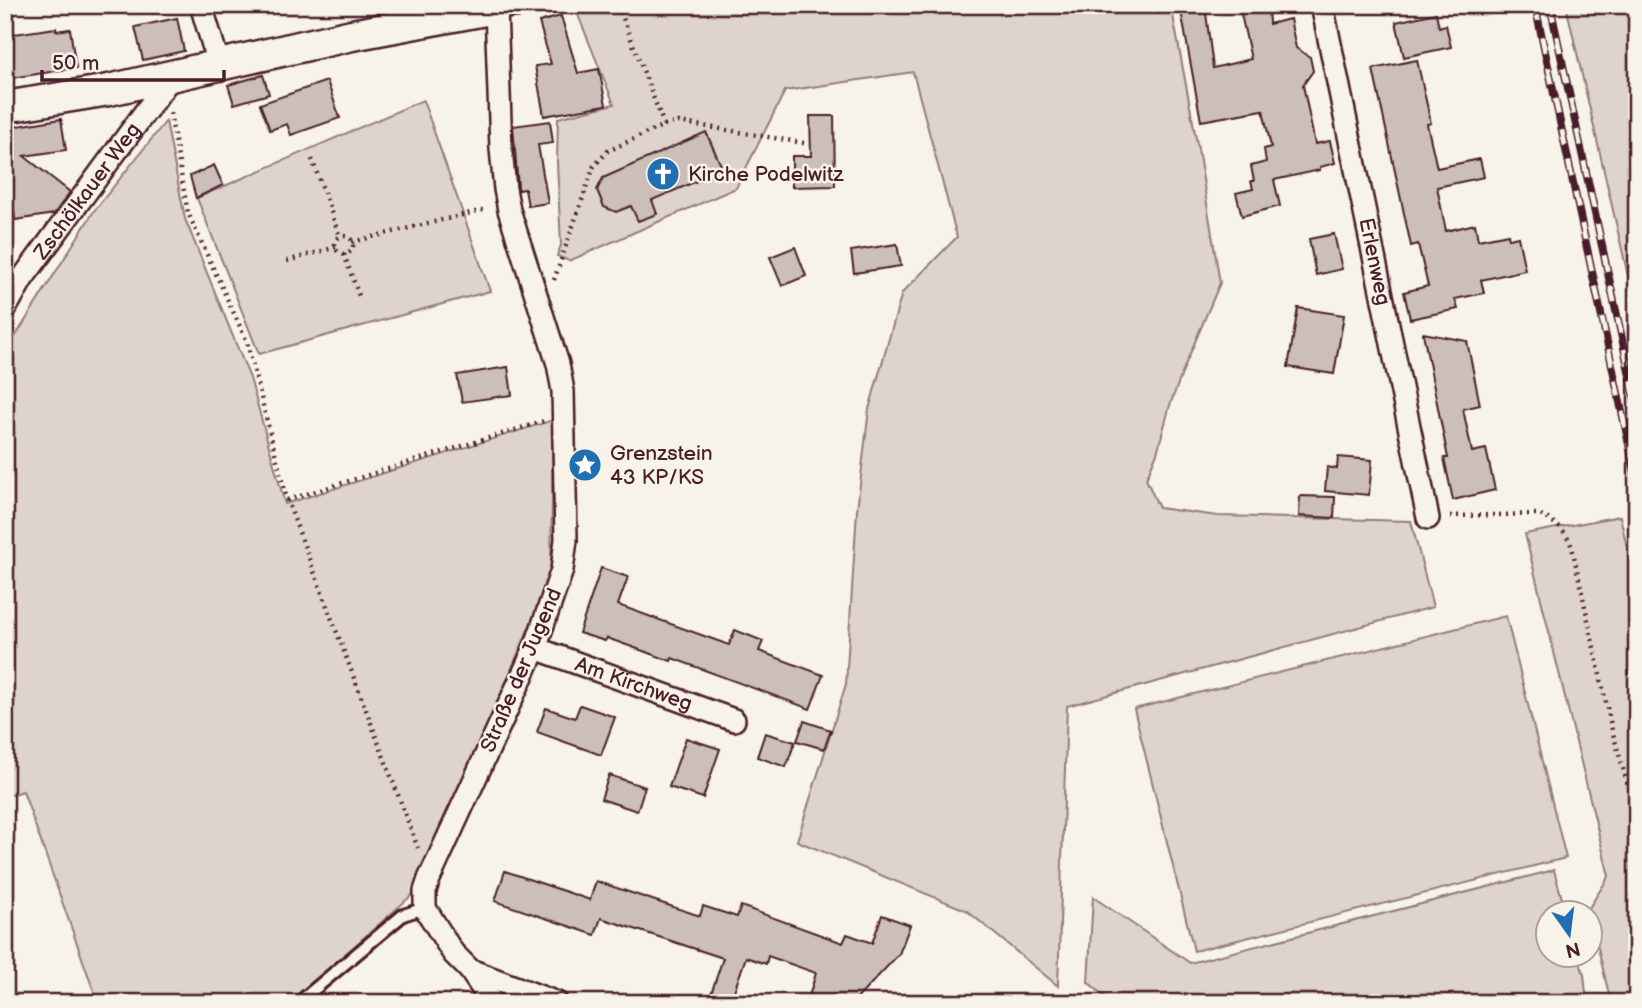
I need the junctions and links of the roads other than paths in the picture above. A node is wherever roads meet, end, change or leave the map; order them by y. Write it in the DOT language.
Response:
graph roads {
  1 [pos="201,5"];
  2 [pos="1322,5"];
  3 [pos="504,6"];
  4 [pos="219,65"];
  5 [pos="163,88"];
  6 [pos="5,107"];
  7 [pos="5,309"];
  8 [pos="1428,518"];
  9 [pos="535,648"];
  10 [pos="734,720"];
  11 [pos="425,908"];
  12 [pos="470,970"];
  13 [pos="298,1003"];
  14 [pos="492,1003"];
  15 [pos="557,1003"];
  1 -- 4 [label="street"];
  2 -- 8 [label="street, Erlenweg"];
  3 -- 4 [label="street"];
  3 -- 9 [label="street, Straße der Jugend"];
  4 -- 5 [label="street"];
  5 -- 6 [label="street"];
  5 -- 7 [label="street, Zschölkauer Weg"];
  9 -- 10 [label="street, Am Kirchweg"];
  9 -- 11 [label="street, Straße der Jugend"];
  11 -- 12 [label="street"];
  11 -- 13 [label="lane"];
  12 -- 14 [label="street"];
  12 -- 15 [label="street"];
}
